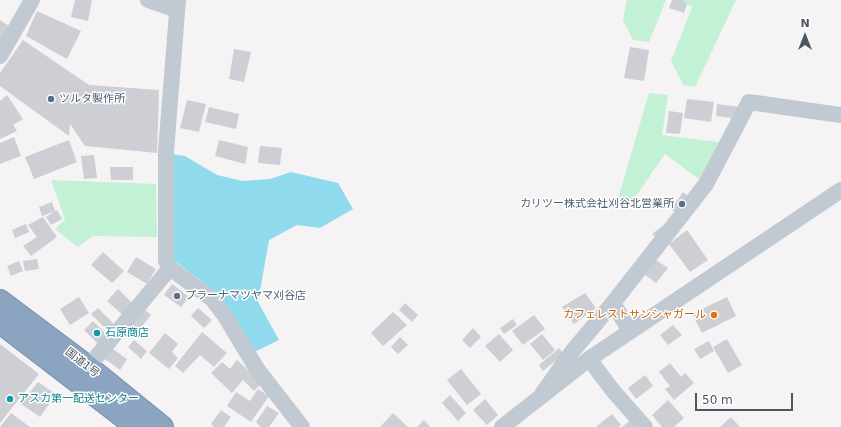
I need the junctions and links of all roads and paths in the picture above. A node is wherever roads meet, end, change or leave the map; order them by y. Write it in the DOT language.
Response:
graph roads {
  1 [pos="32,0"];
  2 [pos="148,0"];
  3 [pos="178,5"];
  4 [pos="0,56"];
  5 [pos="841,115"];
  6 [pos="841,190"];
  7 [pos="170,268"];
  8 [pos="0,301"];
  9 [pos="613,303"];
  10 [pos="0,322"];
  11 [pos="630,331"];
  12 [pos="589,358"];
  13 [pos="88,368"];
  14 [pos="542,394"];
  15 [pos="137,427"];
  16 [pos="162,427"];
  17 [pos="302,427"];
  18 [pos="502,427"];
  19 [pos="645,427"];
  1 -- 4 [label="street"];
  2 -- 3 [label="street"];
  3 -- 7 [label="street"];
  5 -- 9 [label="street"];
  6 -- 11 [label="street"];
  7 -- 13 [label="street"];
  7 -- 17 [label="street"];
  8 -- 13 [label="highway, 国道1号"];
  9 -- 11 [label="street"];
  9 -- 14 [label="street"];
  10 -- 15 [label="highway, 国道1号"];
  11 -- 12 [label="street"];
  12 -- 14 [label="street"];
  12 -- 19 [label="street"];
  13 -- 16 [label="highway, 国道1号"];
  14 -- 18 [label="street"];
}
